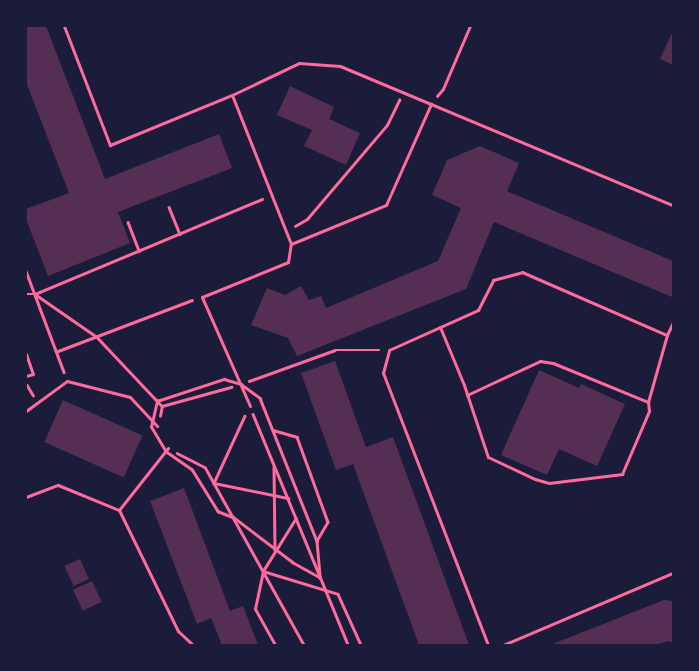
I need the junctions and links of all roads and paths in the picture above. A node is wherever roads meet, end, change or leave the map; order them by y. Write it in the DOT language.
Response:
graph roads {
  1 [pos="64,26"];
  2 [pos="470,26"];
  3 [pos="402,92"];
  4 [pos="232,95"];
  5 [pos="431,104"];
  6 [pos="271,195"];
  7 [pos="673,205"];
  8 [pos="169,207"];
  9 [pos="128,222"];
  10 [pos="286,230"];
  11 [pos="180,234"];
  12 [pos="291,244"];
  13 [pos="139,251"];
  14 [pos="26,271"];
  15 [pos="26,294"];
  16 [pos="36,294"];
  17 [pos="202,297"];
  18 [pos="673,322"];
  19 [pos="440,327"];
  20 [pos="667,335"];
  21 [pos="97,337"];
  22 [pos="389,350"];
  23 [pos="58,351"];
  24 [pos="26,354"];
  25 [pos="26,376"];
  26 [pos="67,381"];
  27 [pos="241,384"];
  28 [pos="467,395"];
  29 [pos="157,401"];
  30 [pos="648,402"];
  31 [pos="250,406"];
  32 [pos="26,411"];
  33 [pos="152,421"];
  34 [pos="158,426"];
  35 [pos="273,429"];
  36 [pos="168,448"];
  37 [pos="166,452"];
  38 [pos="274,464"];
  39 [pos="214,483"];
  40 [pos="275,495"];
  41 [pos="26,497"];
  42 [pos="288,498"];
  43 [pos="120,510"];
  44 [pos="234,518"];
  45 [pos="296,518"];
  46 [pos="317,541"];
  47 [pos="275,550"];
  48 [pos="263,571"];
  49 [pos="673,573"];
  50 [pos="320,578"];
  51 [pos="326,590"];
  52 [pos="346,639"];
  53 [pos="193,645"];
  54 [pos="275,645"];
  55 [pos="304,645"];
  56 [pos="344,645"];
  57 [pos="348,645"];
  58 [pos="361,645"];
  59 [pos="488,645"];
  60 [pos="504,645"];
  1 -- 4 [label="lane"];
  2 -- 5 [label="path"];
  3 -- 4 [label="lane"];
  3 -- 5 [label="lane"];
  3 -- 10 [label="path"];
  4 -- 6 [label="lane"];
  5 -- 7 [label="lane"];
  5 -- 12 [label="lane"];
  6 -- 10 [label="lane"];
  6 -- 11 [label="path"];
  8 -- 11 [label="path"];
  9 -- 13 [label="path"];
  10 -- 12 [label="lane"];
  11 -- 13 [label="path"];
  12 -- 17 [label="lane"];
  13 -- 16 [label="path"];
  14 -- 16 [label="path"];
  15 -- 16 [label="path"];
  16 -- 21 [label="path"];
  16 -- 23 [label="path"];
  17 -- 21 [label="path"];
  17 -- 27 [label="lane"];
  18 -- 20 [label="lane"];
  19 -- 20 [label="lane"];
  19 -- 22 [label="lane"];
  19 -- 28 [label="lane"];
  20 -- 30 [label="lane"];
  21 -- 23 [label="path"];
  21 -- 29 [label="path"];
  22 -- 27 [label="path"];
  22 -- 59 [label="lane"];
  23 -- 26 [label="path"];
  24 -- 25 [label="lane"];
  26 -- 32 [label="lane"];
  26 -- 33 [label="lane"];
  27 -- 29 [label="path"];
  27 -- 29 [label="path"];
  27 -- 31 [label="lane"];
  27 -- 35 [label="path"];
  28 -- 30 [label="lane"];
  28 -- 30 [label="lane"];
  29 -- 33 [label="path"];
  31 -- 38 [label="path"];
  31 -- 39 [label="path"];
  33 -- 34 [label="lane"];
  33 -- 37 [label="path"];
  35 -- 46 [label="path"];
  35 -- 46 [label="path"];
  36 -- 37 [label="lane"];
  36 -- 39 [label="path"];
  37 -- 43 [label="lane"];
  37 -- 44 [label="path"];
  38 -- 40 [label="path"];
  38 -- 42 [label="path"];
  39 -- 40 [label="path"];
  39 -- 44 [label="path"];
  40 -- 42 [label="path"];
  40 -- 47 [label="path"];
  41 -- 43 [label="lane"];
  42 -- 45 [label="path"];
  43 -- 53 [label="lane"];
  44 -- 47 [label="path"];
  44 -- 48 [label="path"];
  45 -- 47 [label="path"];
  45 -- 50 [label="path"];
  46 -- 50 [label="path"];
  47 -- 48 [label="path"];
  47 -- 50 [label="path"];
  48 -- 51 [label="path"];
  48 -- 54 [label="path"];
  48 -- 55 [label="path"];
  49 -- 60 [label="lane"];
  50 -- 51 [label="path"];
  51 -- 52 [label="path"];
  51 -- 58 [label="path"];
  52 -- 56 [label="path"];
  52 -- 57 [label="path"];
}
